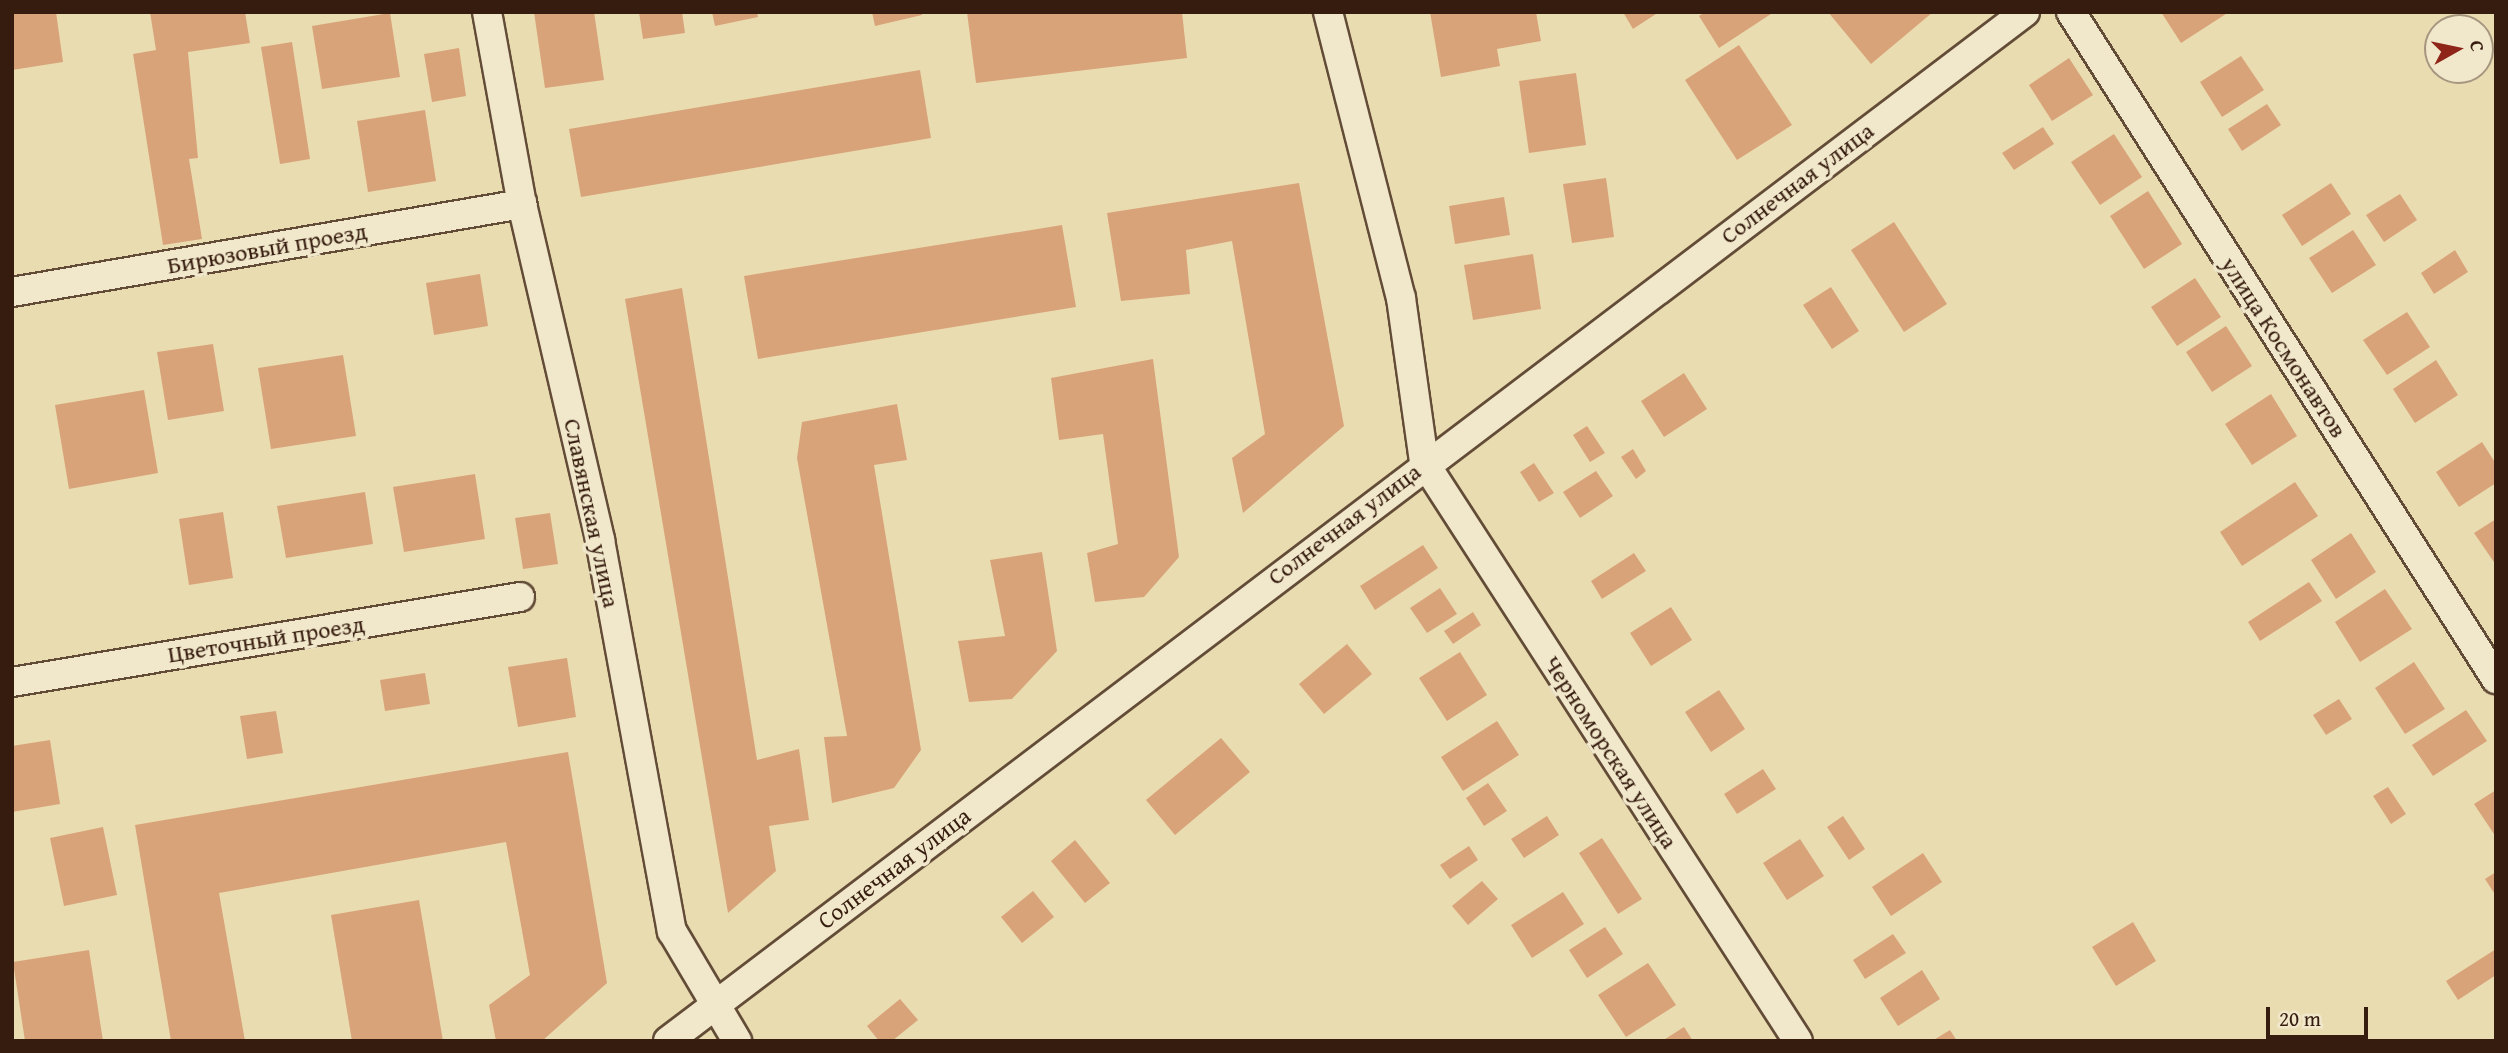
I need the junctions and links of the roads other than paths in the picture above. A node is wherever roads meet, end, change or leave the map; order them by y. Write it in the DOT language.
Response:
graph roads {
  1 [pos="487,12"];
  2 [pos="1328,12"];
  3 [pos="2025,12"];
  4 [pos="2071,13"];
  5 [pos="522,204"];
  6 [pos="12,292"];
  7 [pos="1424,462"];
  8 [pos="520,597"];
  9 [pos="2496,679"];
  10 [pos="12,682"];
  11 [pos="712,1007"];
  12 [pos="668,1041"];
  13 [pos="737,1041"];
  14 [pos="1798,1041"];
  1 -- 5 [label="street, Славянская улица"];
  2 -- 7 [label="street"];
  3 -- 7 [label="street, Солнечная улица"];
  4 -- 9 [label="street, улица Космонавтов"];
  5 -- 6 [label="street, Бирюзовый проезд"];
  5 -- 11 [label="street, Славянская улица"];
  7 -- 11 [label="street, Солнечная улица"];
  7 -- 14 [label="street, Черноморская улица"];
  8 -- 10 [label="street, Цветочный проезд"];
  11 -- 12 [label="street, Солнечная улица"];
  11 -- 13 [label="street, Славянская улица"];
}
